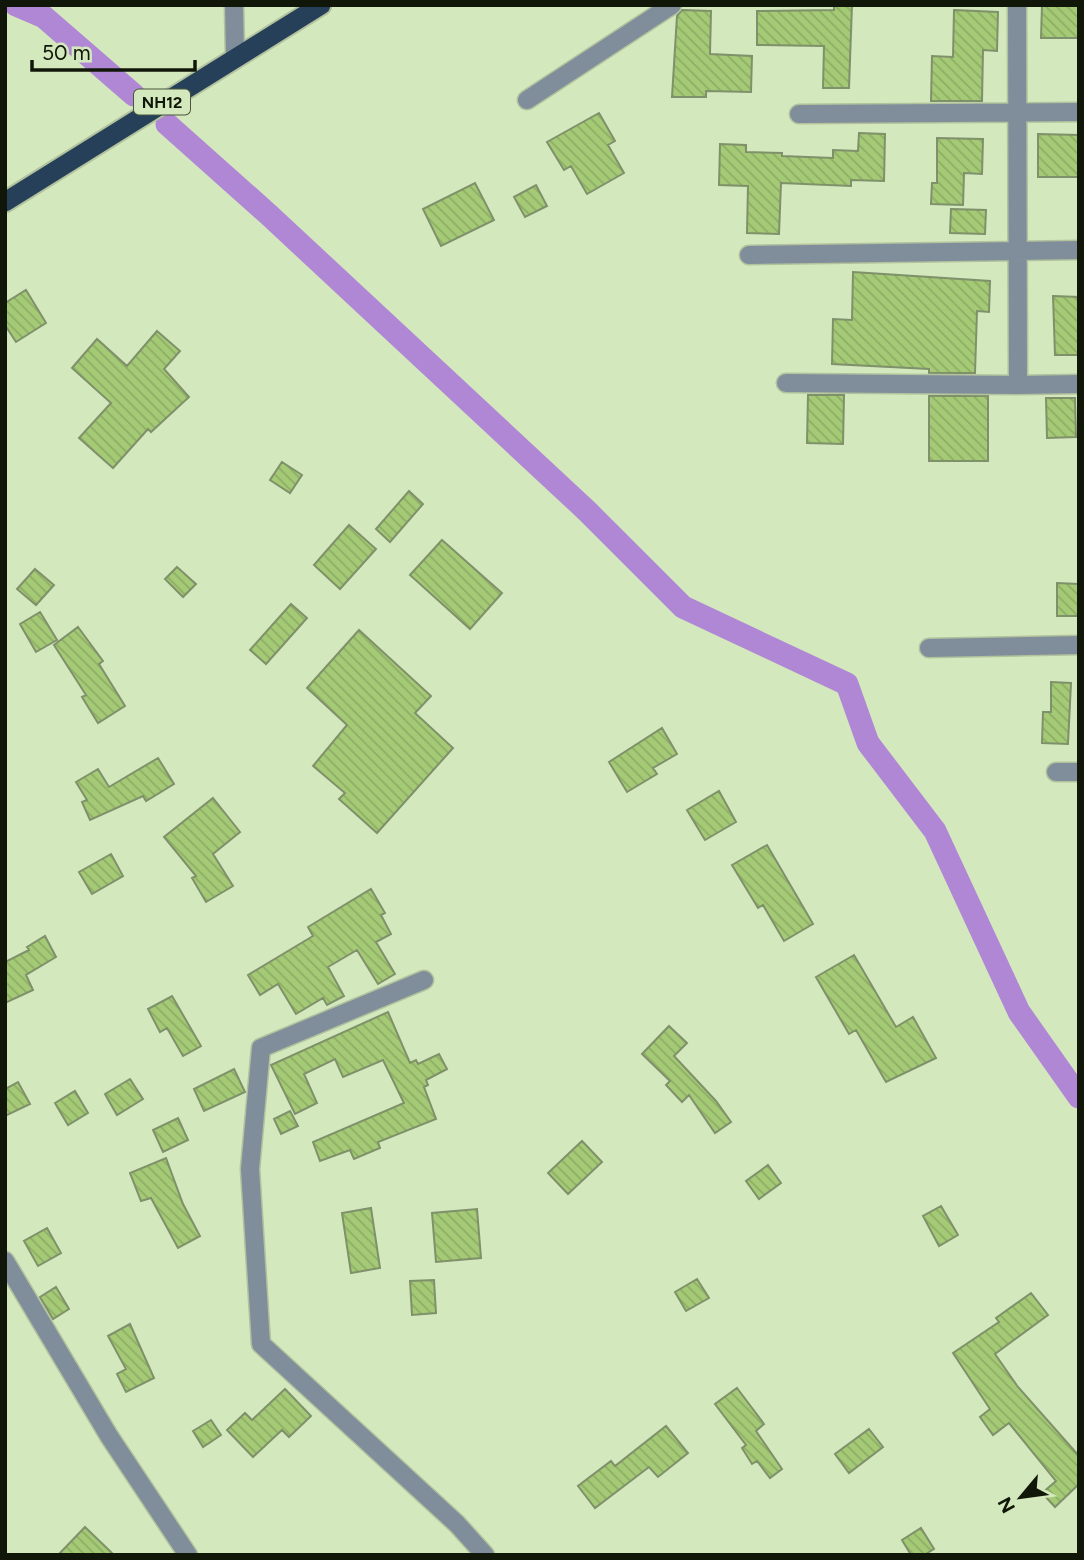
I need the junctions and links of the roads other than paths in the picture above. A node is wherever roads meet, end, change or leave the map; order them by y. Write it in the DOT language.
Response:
graph roads {
  1 [pos="234,5"];
  2 [pos="321,5"];
  3 [pos="672,5"];
  4 [pos="1017,5"];
  5 [pos="235,56"];
  6 [pos="527,100"];
  7 [pos="1079,112"];
  8 [pos="1018,113"];
  9 [pos="799,114"];
  10 [pos="5,202"];
  11 [pos="1020,250"];
  12 [pos="1079,250"];
  13 [pos="749,255"];
  14 [pos="786,383"];
  15 [pos="1079,384"];
  16 [pos="1018,385"];
  17 [pos="1079,645"];
  18 [pos="929,648"];
  19 [pos="1056,772"];
  20 [pos="1079,772"];
  21 [pos="424,980"];
  22 [pos="5,1261"];
  23 [pos="188,1555"];
  24 [pos="485,1555"];
  1 -- 5 [label="street"];
  2 -- 5 [label="highway, NH12"];
  3 -- 6 [label="street"];
  4 -- 8 [label="street"];
  5 -- 10 [label="highway, NH12"];
  7 -- 8 [label="street"];
  8 -- 9 [label="street"];
  8 -- 11 [label="street"];
  11 -- 12 [label="street"];
  11 -- 13 [label="street"];
  11 -- 16 [label="street"];
  14 -- 16 [label="street"];
  15 -- 16 [label="street"];
  17 -- 18 [label="street"];
  19 -- 20 [label="street"];
  21 -- 24 [label="street"];
  22 -- 23 [label="street"];
}
